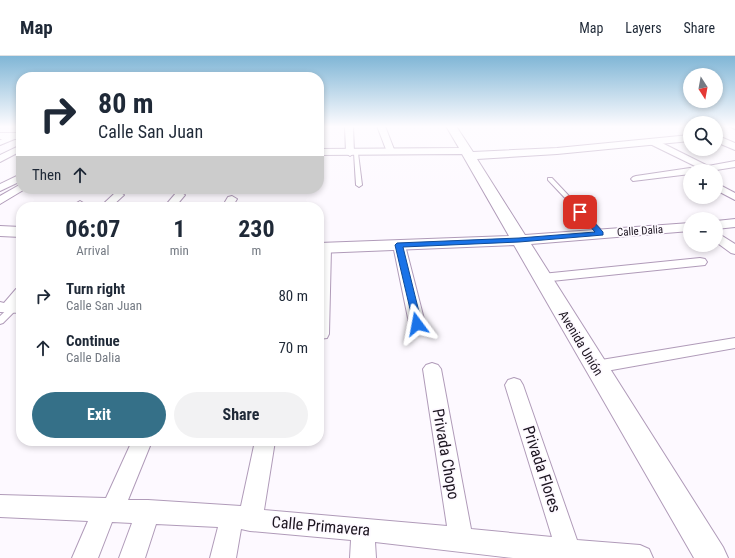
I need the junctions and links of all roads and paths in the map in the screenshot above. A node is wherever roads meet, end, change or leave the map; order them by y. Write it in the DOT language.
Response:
graph roads {
  1 [pos="352,149"];
  2 [pos="465,149"];
  3 [pos="574,149"];
  4 [pos="668,149"];
  5 [pos="16,151"];
  6 [pos="324,152"];
  7 [pos="391,152"];
  8 [pos="353,153"];
  9 [pos="468,154"];
  10 [pos="0,159"];
  11 [pos="697,164"];
  12 [pos="735,164"];
  13 [pos="723,166"];
  14 [pos="683,172"];
  15 [pos="550,179"];
  16 [pos="636,180"];
  17 [pos="16,182"];
  18 [pos="16,185"];
  19 [pos="359,185"];
  20 [pos="0,188"];
  21 [pos="723,190"];
  22 [pos="119,195"];
  23 [pos="180,195"];
  24 [pos="735,197"];
  25 [pos="0,201"];
  26 [pos="111,202"];
  27 [pos="174,202"];
  28 [pos="735,224"];
  29 [pos="723,225"];
  30 [pos="683,227"];
  31 [pos="0,231"];
  32 [pos="16,232"];
  33 [pos="601,233"];
  34 [pos="519,240"];
  35 [pos="723,241"];
  36 [pos="399,245"];
  37 [pos="324,248"];
  38 [pos="735,250"];
  39 [pos="700,262"];
  40 [pos="542,278"];
  41 [pos="11,307"];
  42 [pos="0,321"];
  43 [pos="417,324"];
  44 [pos="735,343"];
  45 [pos="595,368"];
  46 [pos="432,369"];
  47 [pos="514,385"];
  48 [pos="140,446"];
  49 [pos="263,446"];
  50 [pos="0,506"];
  51 [pos="109,509"];
  52 [pos="148,511"];
  53 [pos="241,518"];
  54 [pos="363,529"];
  55 [pos="461,539"];
  56 [pos="569,552"];
  57 [pos="85,558"];
  58 [pos="132,558"];
  59 [pos="223,558"];
  60 [pos="363,558"];
  61 [pos="640,558"];
  62 [pos="712,558"];
  1 -- 8 [label="street"];
  2 -- 9 [label="street, Avenida Unión"];
  3 -- 9 [label="street"];
  4 -- 11 [label="street"];
  5 -- 10 [label="street"];
  6 -- 8 [label="street"];
  7 -- 8 [label="street"];
  7 -- 9 [label="street"];
  8 -- 19 [label="lane"];
  9 -- 34 [label="street, Avenida Unión"];
  12 -- 13 [label="street"];
  14 -- 16 [label="street"];
  15 -- 33 [label="lane"];
  17 -- 20 [label="street"];
  18 -- 25 [label="street"];
  21 -- 24 [label="street"];
  22 -- 26 [label="street"];
  23 -- 27 [label="street"];
  28 -- 29 [label="street"];
  30 -- 33 [label="street, Calle Dalia"];
  31 -- 32 [label="street"];
  33 -- 34 [label="street, Calle Dalia"];
  34 -- 36 [label="street, Calle Dalia"];
  34 -- 40 [label="street, Avenida Unión"];
  35 -- 38 [label="street"];
  36 -- 37 [label="street, Calle Dalia"];
  36 -- 43 [label="street"];
  39 -- 40 [label="street"];
  40 -- 45 [label="street, Avenida Unión"];
  41 -- 42 [label="lane"];
  44 -- 45 [label="street"];
  45 -- 62 [label="street, Avenida Unión"];
  46 -- 55 [label="street, Privada Chopo"];
  47 -- 56 [label="street, Privada Flores"];
  48 -- 51 [label="street"];
  49 -- 53 [label="street"];
  50 -- 51 [label="street, Calle Primavera"];
  51 -- 52 [label="street, Calle Primavera"];
  51 -- 57 [label="street"];
  52 -- 53 [label="street, Calle Primavera"];
  52 -- 58 [label="street"];
  53 -- 54 [label="street, Calle Primavera"];
  53 -- 59 [label="street"];
  54 -- 55 [label="street, Calle Primavera"];
  54 -- 60 [label="street"];
  55 -- 56 [label="street, Calle Primavera"];
  56 -- 61 [label="street, Calle Primavera"];
}
